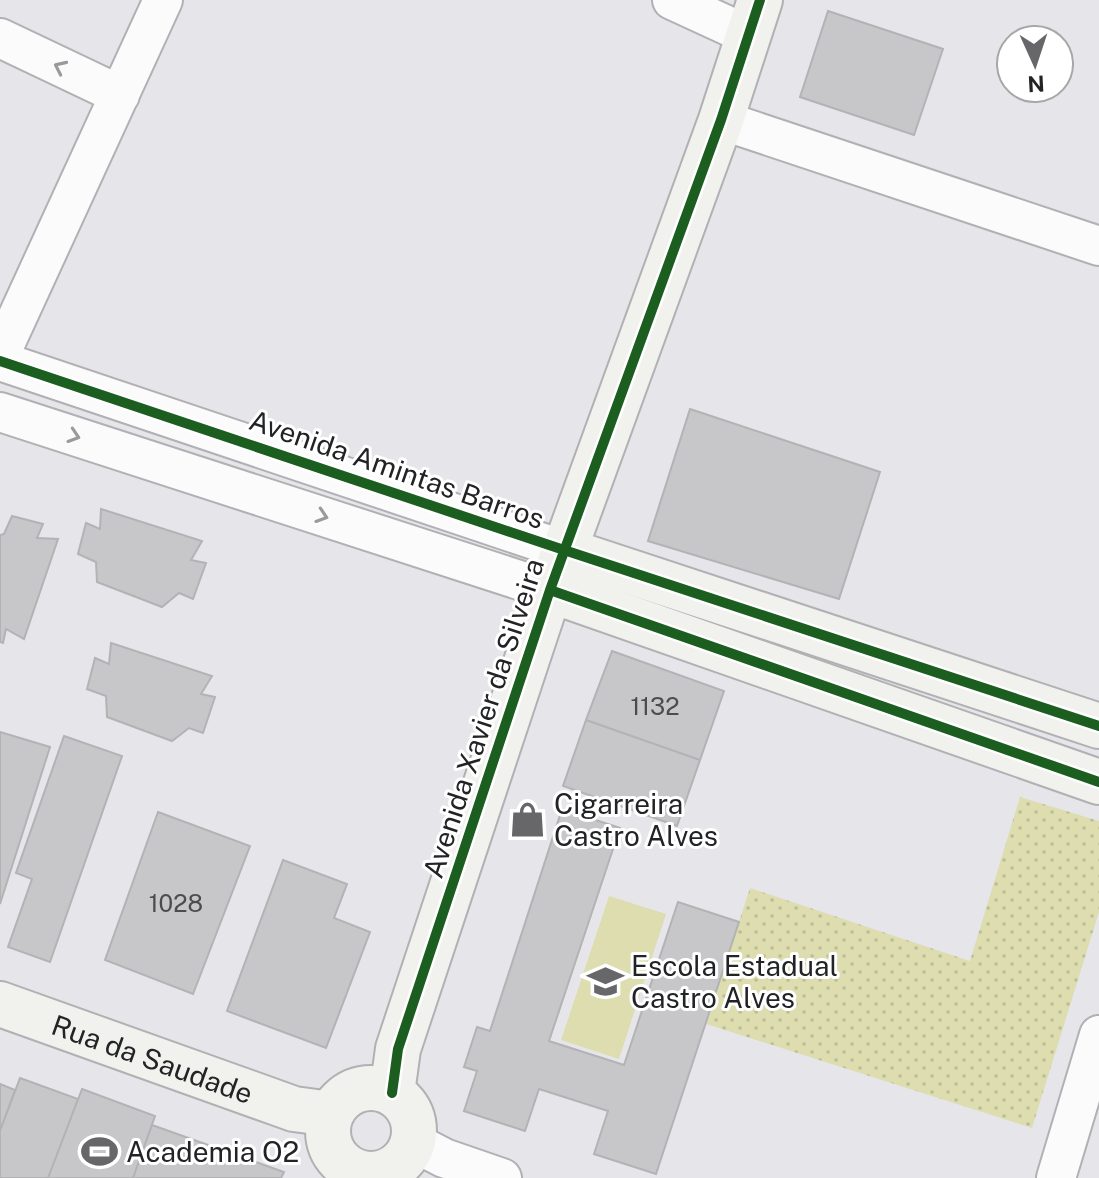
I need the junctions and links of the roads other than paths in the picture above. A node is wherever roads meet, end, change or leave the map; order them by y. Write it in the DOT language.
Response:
graph roads {
  1 [pos="163,0"];
  2 [pos="672,0"];
  3 [pos="754,18"];
  4 [pos="0,38"];
  5 [pos="120,95"];
  6 [pos="721,120"];
  7 [pos="1099,246"];
  8 [pos="0,358"];
  9 [pos="0,412"];
  10 [pos="557,570"];
  11 [pos="1099,726"];
  12 [pos="1099,782"];
  13 [pos="0,1004"];
  14 [pos="1099,1035"];
  15 [pos="368,1141"];
  16 [pos="502,1178"];
  17 [pos="1056,1178"];
  1 -- 5 [label="street"];
  2 -- 3 [label="street"];
  3 -- 6 [label="street, Avenida Xavier da Silveira"];
  5 -- 4 [label="street, one-way"];
  5 -- 8 [label="street"];
  6 -- 7 [label="street"];
  6 -- 10 [label="street, Avenida Xavier da Silveira"];
  8 -- 10 [label="street, Avenida Amintas Barros"];
  9 -- 10 [label="street, Avenida Amintas Barros, one-way"];
  10 -- 11 [label="street, Avenida Amintas Barros"];
  10 -- 12 [label="street, Avenida Amintas Barros"];
  10 -- 15 [label="street, Avenida Xavier da Silveira"];
  13 -- 15 [label="street, Rua da Saudade"];
  14 -- 17 [label="street"];
  15 -- 16 [label="street, Rua da Saudade"];
}
